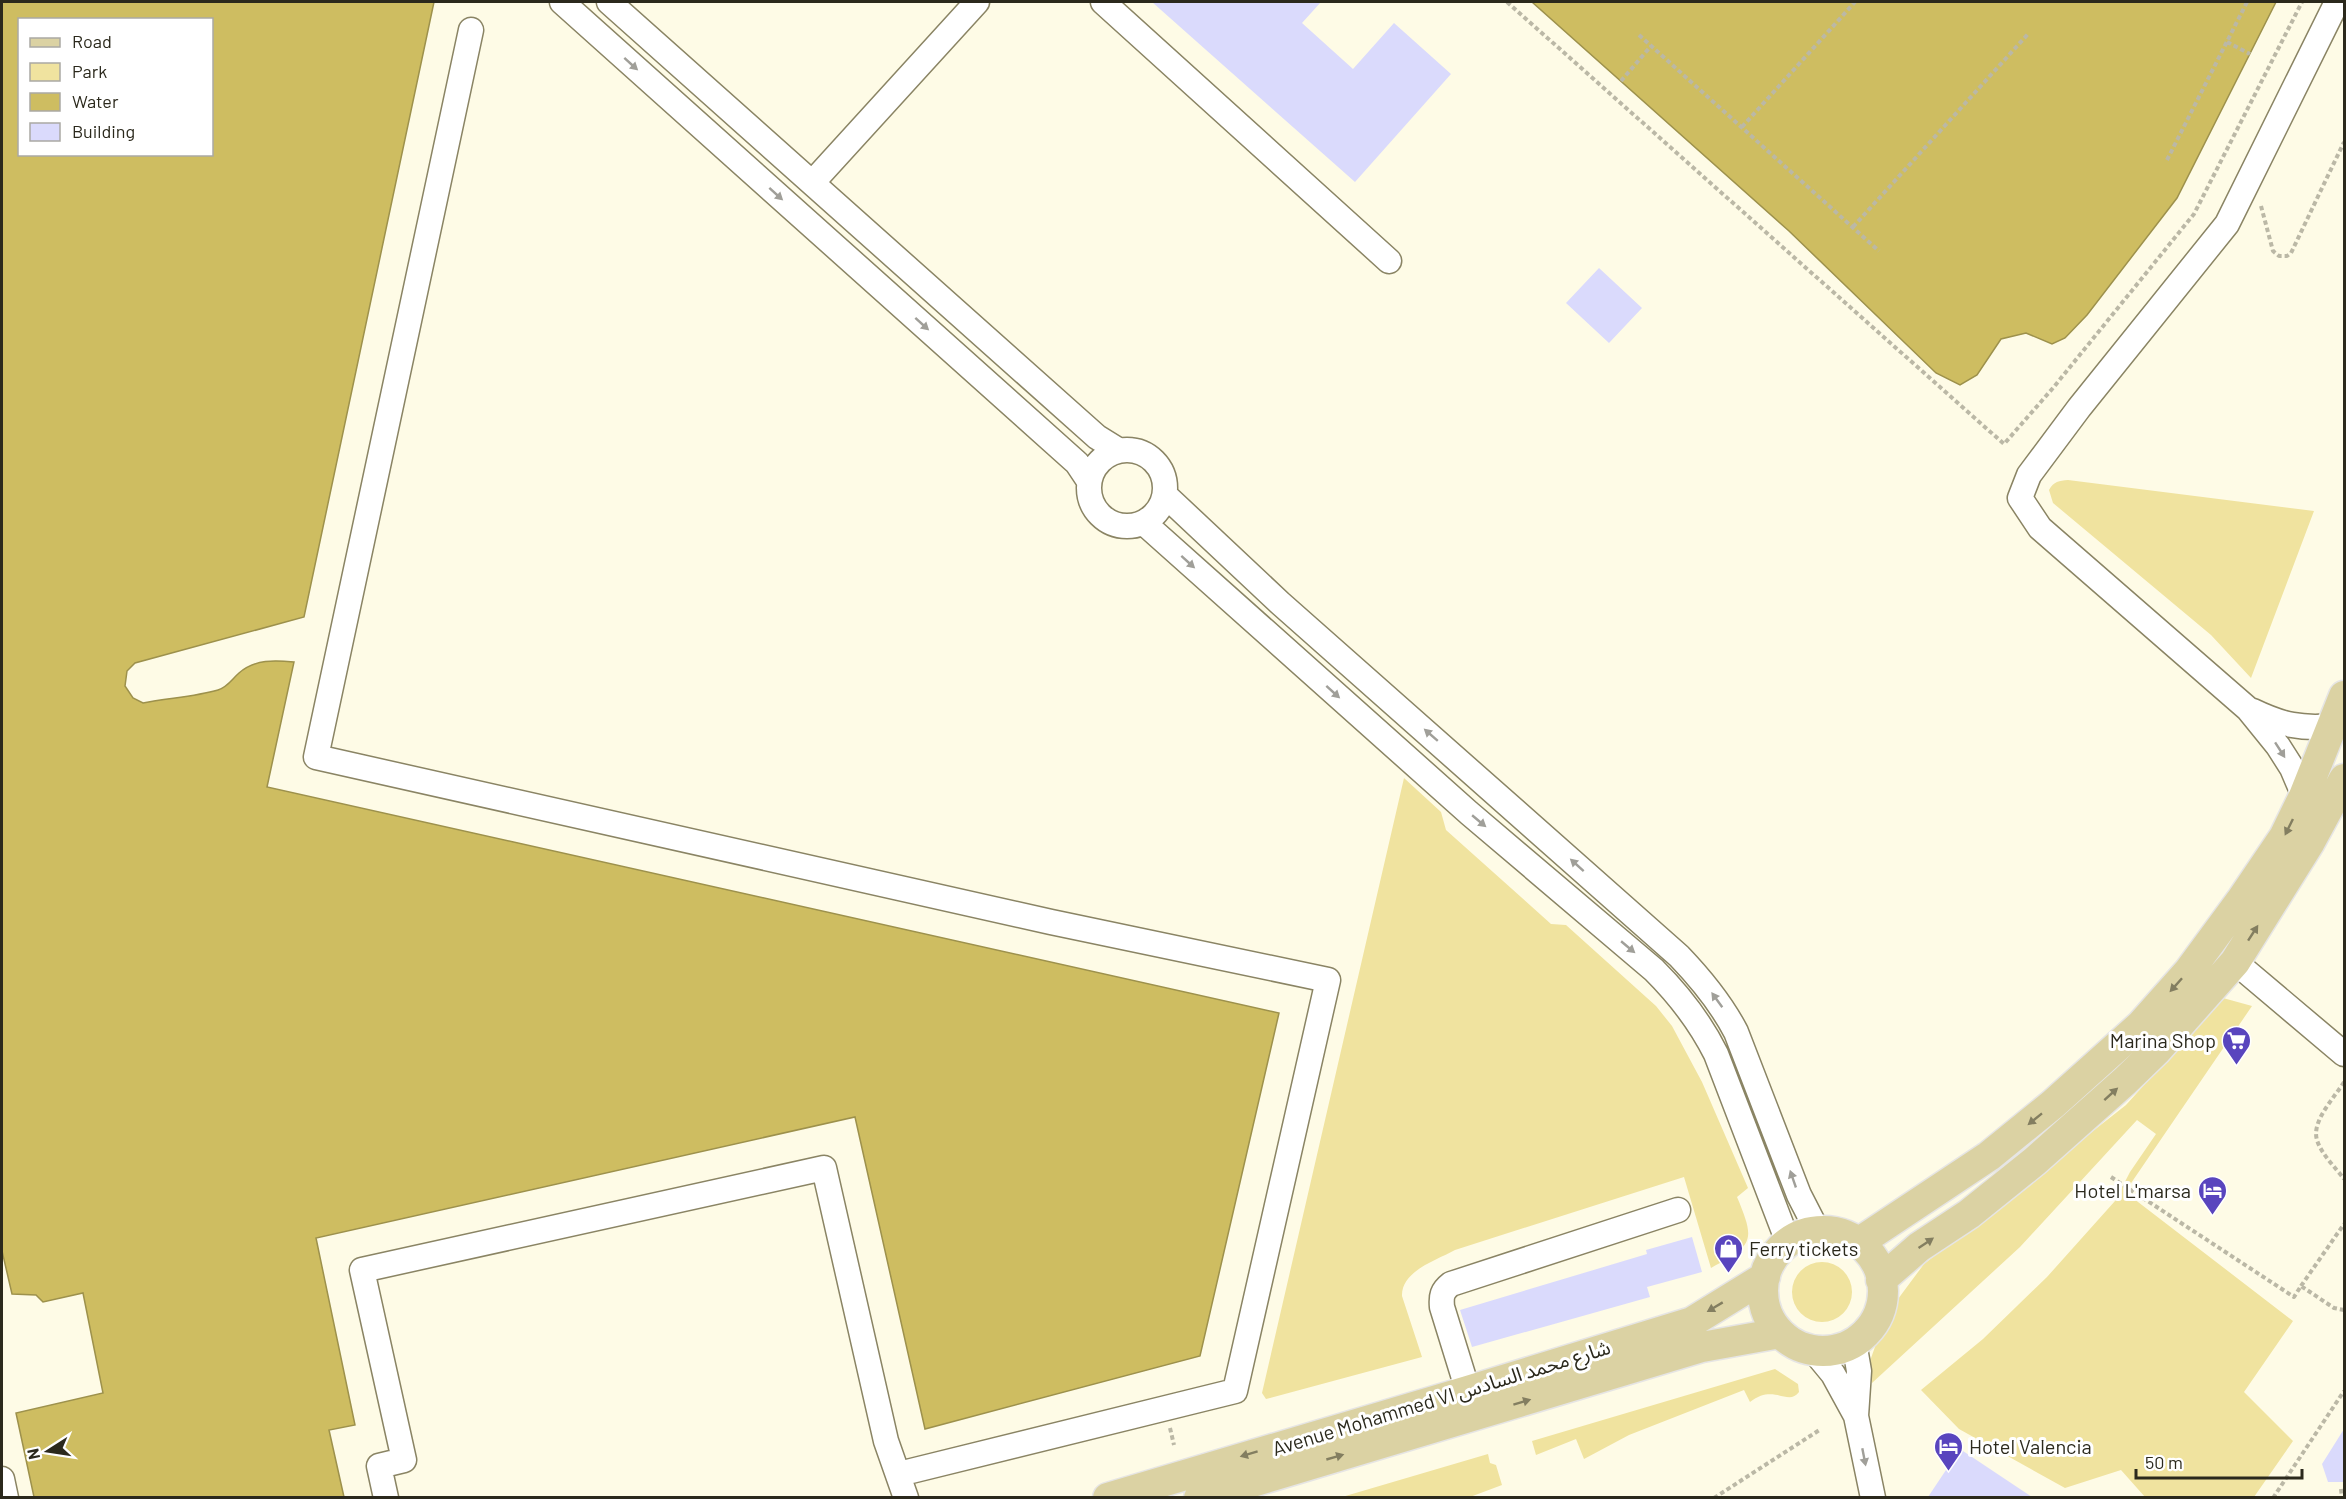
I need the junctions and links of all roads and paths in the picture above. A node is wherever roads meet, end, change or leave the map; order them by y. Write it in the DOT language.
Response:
graph roads {
  1 [pos="562,2"];
  2 [pos="609,2"];
  3 [pos="977,2"];
  4 [pos="1103,2"];
  5 [pos="1508,2"];
  6 [pos="1855,2"];
  7 [pos="2247,2"];
  8 [pos="2302,2"];
  9 [pos="2337,2"];
  10 [pos="471,30"];
  11 [pos="2028,34"];
  12 [pos="1639,35"];
  13 [pos="2227,42"];
  14 [pos="1651,45"];
  15 [pos="2250,54"];
  16 [pos="1621,81"];
  17 [pos="1742,127"];
  18 [pos="2344,142"];
  19 [pos="2167,160"];
  20 [pos="812,183"];
  21 [pos="2259,201"];
  22 [pos="1853,227"];
  23 [pos="1879,251"];
  24 [pos="1389,261"];
  25 [pos="1118,450"];
  26 [pos="1089,481"];
  27 [pos="1165,495"];
  28 [pos="1144,523"];
  29 [pos="2344,696"];
  30 [pos="2248,709"];
  31 [pos="2333,726"];
  32 [pos="2344,779"];
  33 [pos="2304,796"];
  34 [pos="2235,962"];
  35 [pos="2344,1054"];
  36 [pos="2344,1082"];
  37 [pos="2111,1177"];
  38 [pos="2344,1179"];
  39 [pos="1678,1210"];
  40 [pos="2344,1224"];
  41 [pos="1818,1232"];
  42 [pos="1788,1242"];
  43 [pos="1858,1244"];
  44 [pos="1765,1277"];
  45 [pos="1881,1280"];
  46 [pos="2301,1286"];
  47 [pos="2344,1310"];
  48 [pos="1780,1333"];
  49 [pos="1854,1342"];
  50 [pos="1814,1351"];
  51 [pos="1468,1391"];
  52 [pos="2344,1391"];
  53 [pos="1856,1416"];
  54 [pos="1821,1429"];
  55 [pos="899,1474"];
  56 [pos="2,1479"];
  57 [pos="1270,1487"];
  58 [pos="2341,1489"];
  59 [pos="6,1497"];
  60 [pos="386,1497"];
  61 [pos="906,1497"];
  62 [pos="1108,1497"];
  63 [pos="1205,1497"];
  64 [pos="1714,1497"];
  65 [pos="1873,1497"];
  66 [pos="2273,1497"];
  67 [pos="2342,1497"];
  1 -- 26 [label="street, one-way"];
  2 -- 20 [label="street"];
  3 -- 20 [label="street"];
  4 -- 24 [label="street"];
  5 -- 8 [label="path"];
  6 -- 17 [label="path"];
  7 -- 13 [label="path"];
  9 -- 30 [label="street"];
  10 -- 55 [label="street"];
  11 -- 22 [label="path"];
  12 -- 14 [label="path"];
  13 -- 15 [label="path"];
  13 -- 19 [label="path"];
  14 -- 16 [label="path"];
  14 -- 17 [label="path"];
  17 -- 22 [label="path"];
  18 -- 21 [label="path"];
  20 -- 25 [label="street"];
  22 -- 23 [label="path"];
  25 -- 26 [label="street"];
  25 -- 27 [label="street"];
  26 -- 28 [label="street"];
  27 -- 28 [label="street"];
  41 -- 27 [label="street, one-way"];
  28 -- 42 [label="street, one-way"];
  29 -- 31 [label="main road"];
  30 -- 31 [label="street"];
  30 -- 33 [label="street, one-way"];
  31 -- 33 [label="main road"];
  34 -- 32 [label="main road, one-way"];
  33 -- 43 [label="main road, one-way"];
  34 -- 35 [label="street"];
  45 -- 34 [label="main road, one-way"];
  36 -- 38 [label="path"];
  37 -- 46 [label="path"];
  39 -- 51 [label="street"];
  40 -- 46 [label="path"];
  41 -- 42 [label="main road"];
  41 -- 43 [label="main road"];
  42 -- 44 [label="main road"];
  43 -- 45 [label="main road"];
  44 -- 48 [label="main road"];
  44 -- 51 [label="main road, Avenue Mohammed VI شارع محمد السادس, one-way"];
  45 -- 49 [label="main road"];
  46 -- 47 [label="path"];
  48 -- 50 [label="main road"];
  57 -- 48 [label="main road, Avenue Mohammed VI شارع محمد السادس, one-way"];
  49 -- 50 [label="main road"];
  49 -- 53 [label="street"];
  50 -- 53 [label="street"];
  51 -- 62 [label="main road, Avenue Mohammed VI شارع محمد السادس, one-way"];
  52 -- 66 [label="path"];
  53 -- 65 [label="street, one-way"];
  54 -- 64 [label="path"];
  55 -- 60 [label="street"];
  55 -- 61 [label="street"];
  56 -- 59 [label="street"];
  57 -- 63 [label="main road, Avenue Mohammed VI شارع محمد السادس"];
  58 -- 67 [label="path"];
}
